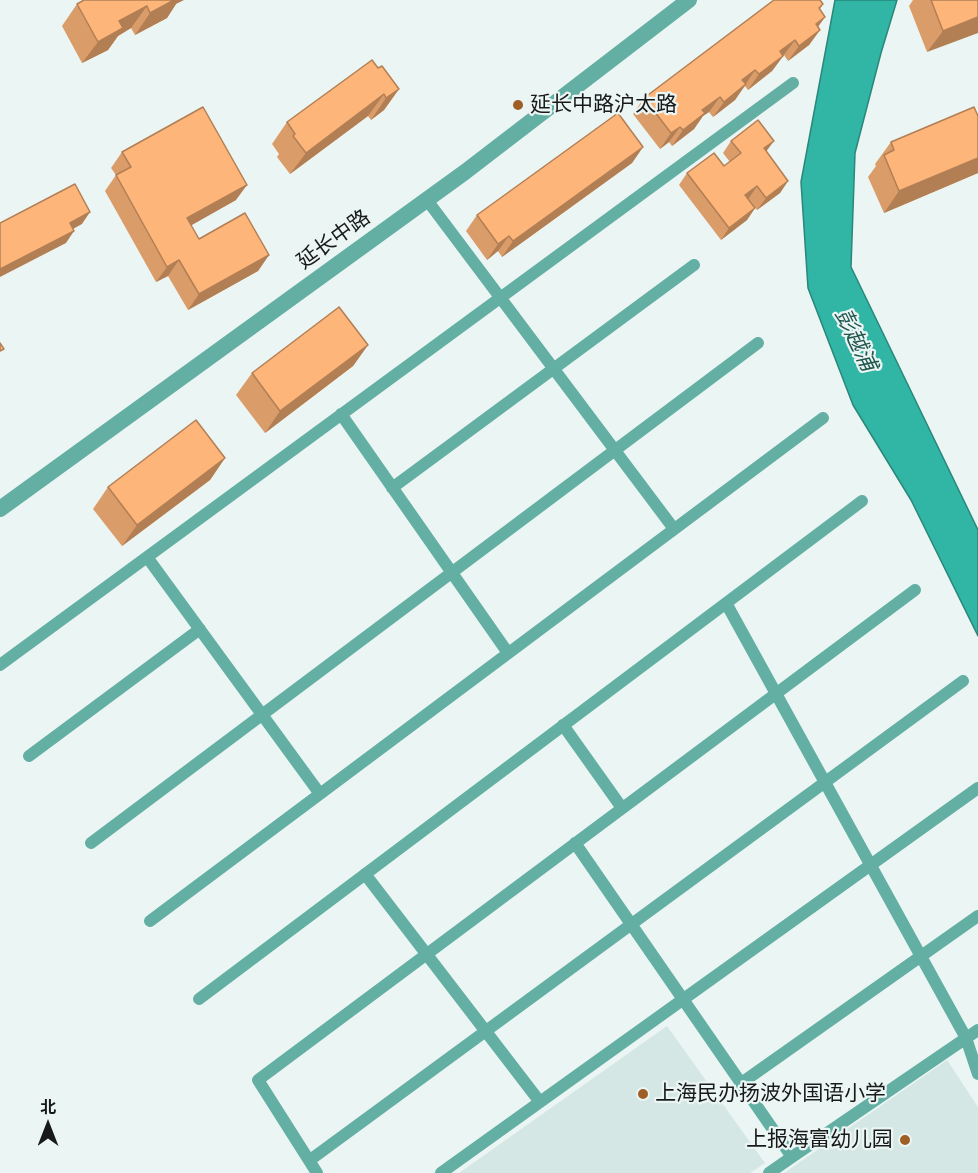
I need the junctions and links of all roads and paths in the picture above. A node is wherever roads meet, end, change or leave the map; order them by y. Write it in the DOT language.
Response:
graph roads {
  1 [pos="689,0"];
  2 [pos="793,83"];
  3 [pos="427,200"];
  4 [pos="694,265"];
  5 [pos="500,298"];
  6 [pos="758,343"];
  7 [pos="554,369"];
  8 [pos="341,414"];
  9 [pos="823,418"];
  10 [pos="615,451"];
  11 [pos="392,488"];
  12 [pos="862,501"];
  13 [pos="0,509"];
  14 [pos="674,529"];
  15 [pos="147,557"];
  16 [pos="452,573"];
  17 [pos="915,590"];
  18 [pos="726,603"];
  19 [pos="200,629"];
  20 [pos="508,653"];
  21 [pos="0,665"];
  22 [pos="963,681"];
  23 [pos="776,694"];
  24 [pos="262,715"];
  25 [pos="563,725"];
  26 [pos="29,756"];
  27 [pos="825,783"];
  28 [pos="978,788"];
  29 [pos="320,794"];
  30 [pos="622,808"];
  31 [pos="91,843"];
  32 [pos="575,843"];
  33 [pos="871,865"];
  34 [pos="365,874"];
  35 [pos="978,916"];
  36 [pos="150,921"];
  37 [pos="631,924"];
  38 [pos="427,954"];
  39 [pos="921,956"];
  40 [pos="199,999"];
  41 [pos="683,1000"];
  42 [pos="486,1030"];
  43 [pos="978,1030"];
  44 [pos="966,1038"];
  45 [pos="978,1074"];
  46 [pos="740,1083"];
  47 [pos="540,1102"];
  48 [pos="792,1157"];
  49 [pos="310,1160"];
  50 [pos="317,1173"];
  51 [pos="441,1173"];
  52 [pos="769,1173"];
  1 -- 3 [label="street, 延长中路"];
  2 -- 5 [label="lane"];
  3 -- 5 [label="lane"];
  3 -- 13 [label="street, 延长中路"];
  4 -- 7 [label="lane"];
  5 -- 7 [label="lane"];
  5 -- 8 [label="lane"];
  6 -- 10 [label="lane"];
  7 -- 10 [label="lane"];
  7 -- 11 [label="lane"];
  8 -- 11 [label="lane"];
  8 -- 15 [label="lane"];
  9 -- 14 [label="lane"];
  10 -- 14 [label="lane"];
  10 -- 16 [label="lane"];
  11 -- 16 [label="lane"];
  12 -- 18 [label="lane"];
  14 -- 20 [label="lane"];
  15 -- 19 [label="lane"];
  15 -- 21 [label="lane"];
  16 -- 20 [label="lane"];
  16 -- 24 [label="lane"];
  17 -- 23 [label="lane"];
  18 -- 23 [label="lane"];
  18 -- 25 [label="lane"];
  19 -- 24 [label="lane"];
  19 -- 26 [label="lane"];
  20 -- 29 [label="lane"];
  22 -- 27 [label="lane"];
  23 -- 27 [label="lane"];
  23 -- 30 [label="lane"];
  24 -- 29 [label="lane"];
  24 -- 31 [label="lane"];
  25 -- 30 [label="lane"];
  25 -- 34 [label="lane"];
  27 -- 33 [label="lane"];
  27 -- 37 [label="lane"];
  28 -- 33 [label="lane"];
  29 -- 36 [label="lane"];
  30 -- 32 [label="lane"];
  32 -- 37 [label="lane"];
  32 -- 38 [label="lane"];
  33 -- 39 [label="lane"];
  33 -- 41 [label="lane"];
  34 -- 38 [label="lane"];
  34 -- 40 [label="lane"];
  35 -- 39 [label="lane"];
  37 -- 41 [label="lane"];
  37 -- 42 [label="lane"];
  38 -- 42 [label="lane"];
  38 -- 49 [label="lane"];
  39 -- 44 [label="lane"];
  39 -- 46 [label="lane"];
  41 -- 46 [label="lane"];
  41 -- 47 [label="lane"];
  42 -- 47 [label="lane"];
  42 -- 49 [label="lane"];
  43 -- 44 [label="lane"];
  44 -- 45 [label="lane"];
  44 -- 48 [label="lane"];
  46 -- 48 [label="lane"];
  47 -- 51 [label="lane"];
  48 -- 52 [label="lane"];
  49 -- 50 [label="lane"];
}
